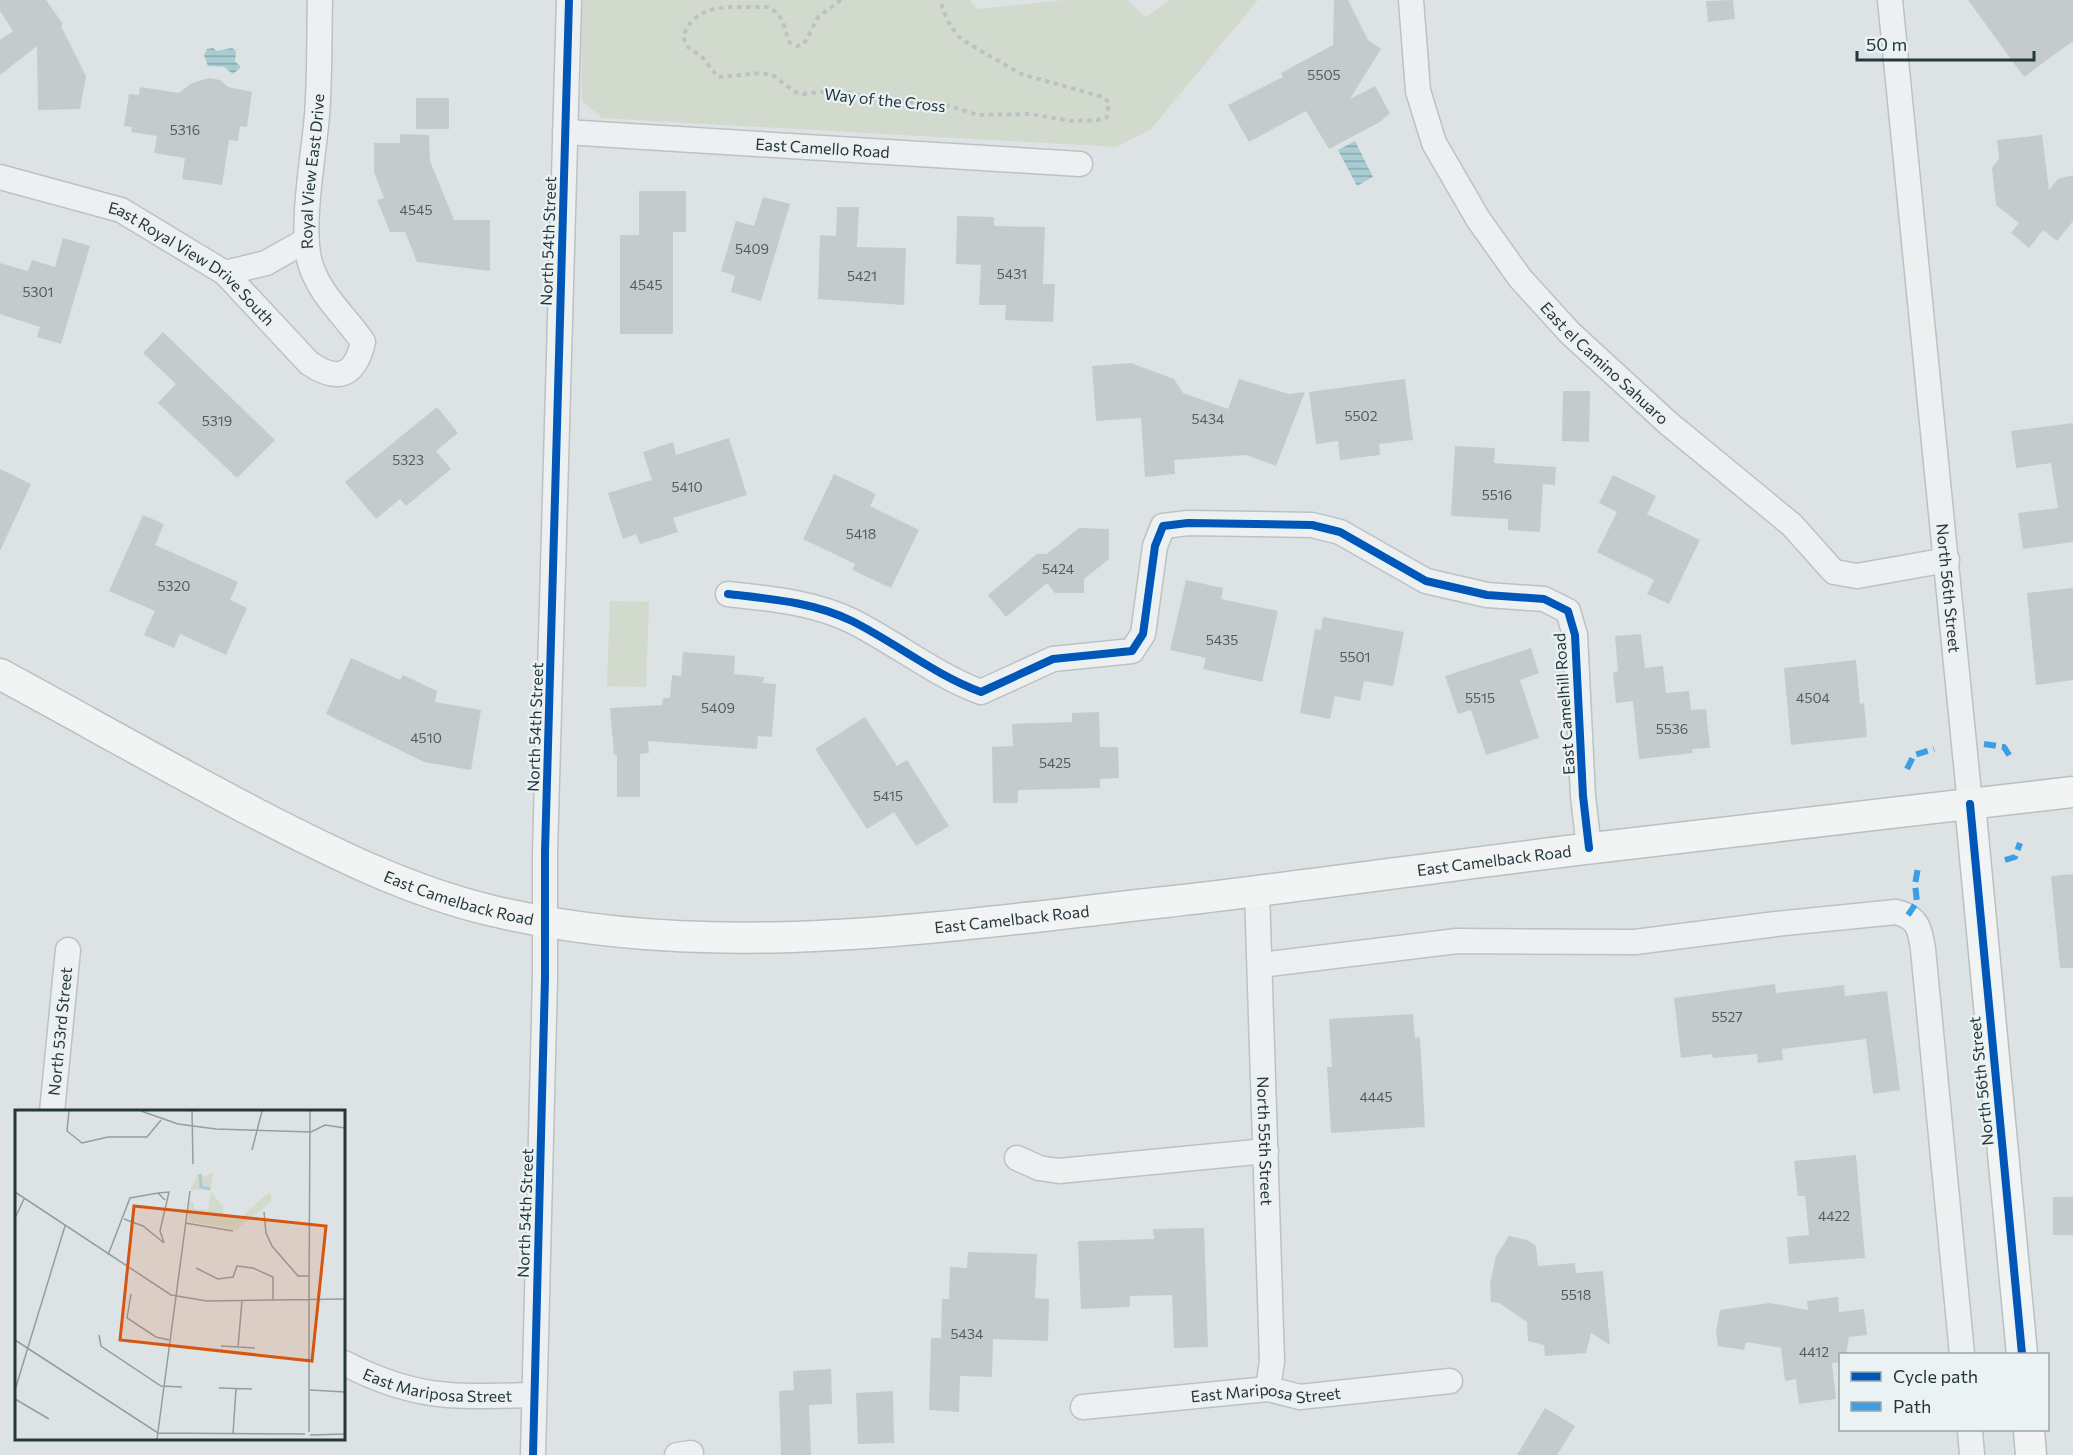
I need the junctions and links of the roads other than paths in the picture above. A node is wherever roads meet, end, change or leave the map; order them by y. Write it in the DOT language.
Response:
graph roads {
  1 [pos="320,0"];
  2 [pos="569,0"];
  3 [pos="1411,0"];
  4 [pos="1890,0"];
  5 [pos="565,132"];
  6 [pos="1080,164"];
  7 [pos="0,177"];
  8 [pos="305,241"];
  9 [pos="225,273"];
  10 [pos="359,361"];
  11 [pos="1947,560"];
  12 [pos="728,594"];
  13 [pos="0,674"];
  14 [pos="2073,792"];
  15 [pos="1970,804"];
  16 [pos="1589,848"];
  17 [pos="1257,892"];
  18 [pos="545,922"];
  19 [pos="68,950"];
  20 [pos="1261,965"];
  21 [pos="52,1110"];
  22 [pos="1266,1151"];
  23 [pos="1017,1158"];
  24 [pos="1962,1353"];
  25 [pos="2022,1353"];
  26 [pos="345,1364"];
  27 [pos="1450,1381"];
  28 [pos="1268,1389"];
  29 [pos="533,1395"];
  30 [pos="1083,1407"];
  31 [pos="1970,1431"];
  32 [pos="2029,1431"];
  33 [pos="533,1455"];
  34 [pos="1972,1455"];
  35 [pos="2031,1455"];
  1 -- 8 [label="street, Royal View East Drive"];
  2 -- 5 [label="street, North 54th Street"];
  3 -- 11 [label="street, East el Camino Sahuaro"];
  4 -- 11 [label="street, North 56th Street"];
  5 -- 6 [label="street, East Camello Road"];
  5 -- 18 [label="street, North 54th Street"];
  7 -- 9 [label="street, East Royal View Drive South"];
  8 -- 9 [label="street"];
  8 -- 10 [label="street, Royal View East Drive"];
  9 -- 10 [label="street, East Royal View Drive South"];
  11 -- 15 [label="street, North 56th Street"];
  12 -- 16 [label="street, East Camelhill Road"];
  13 -- 18 [label="main road, East Camelback Road"];
  14 -- 15 [label="main road, East Camelback Road"];
  15 -- 16 [label="main road, East Camelback Road"];
  15 -- 25 [label="main road, North 56th Street"];
  16 -- 17 [label="main road, East Camelback Road"];
  17 -- 18 [label="main road, East Camelback Road"];
  17 -- 20 [label="street, North 55th Street"];
  18 -- 29 [label="street, North 54th Street"];
  19 -- 21 [label="street, North 53rd Street"];
  20 -- 22 [label="street, North 55th Street"];
  20 -- 24 [label="street"];
  22 -- 23 [label="street"];
  22 -- 28 [label="street, North 55th Street"];
  26 -- 29 [label="street, East Mariposa Street"];
  27 -- 28 [label="street, East Mariposa Street"];
  28 -- 30 [label="street, East Mariposa Street"];
  29 -- 33 [label="street, North 54th Street"];
  31 -- 34 [label="street"];
  32 -- 35 [label="main road"];
}
